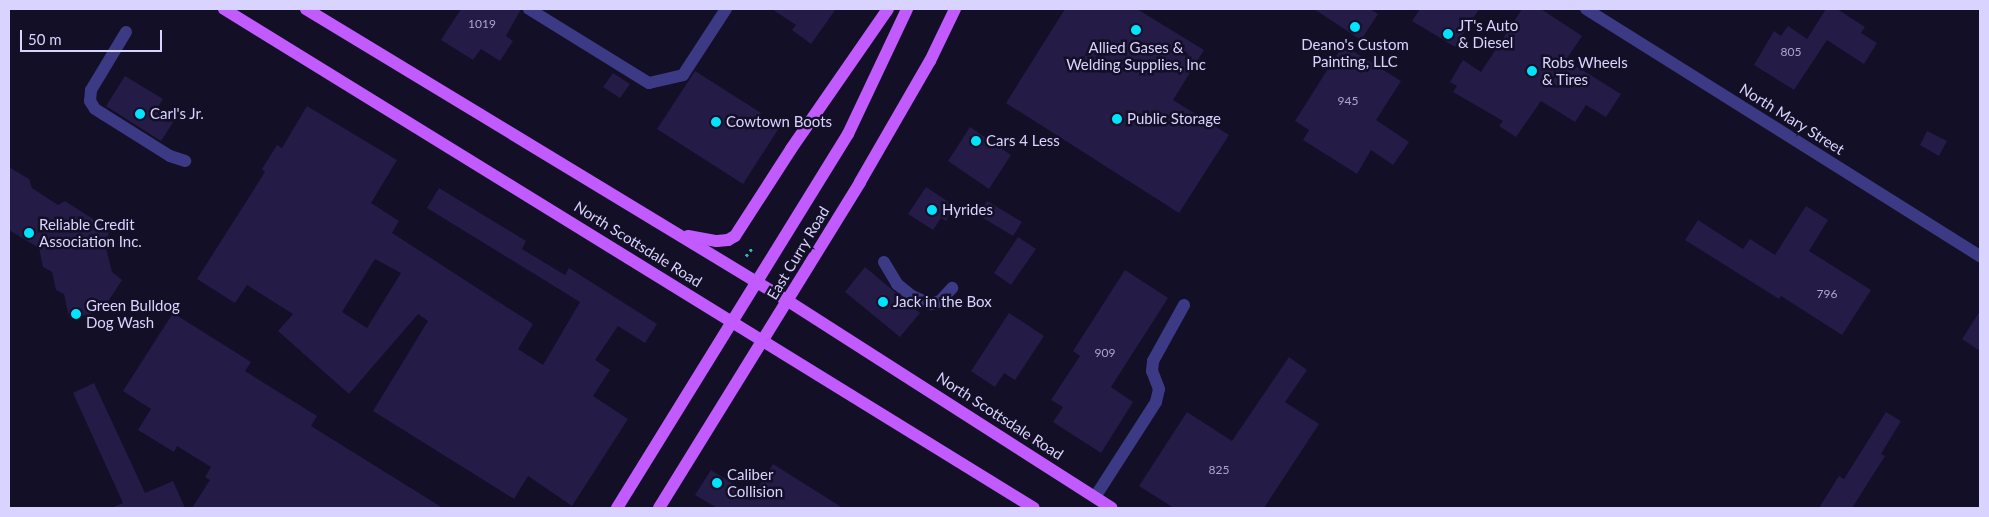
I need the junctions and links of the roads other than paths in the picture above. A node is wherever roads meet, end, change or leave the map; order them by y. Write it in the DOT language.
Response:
graph roads {
  1 [pos="226,9"];
  2 [pos="306,9"];
  3 [pos="529,9"];
  4 [pos="726,9"];
  5 [pos="888,9"];
  6 [pos="907,9"];
  7 [pos="955,9"];
  8 [pos="1586,9"];
  9 [pos="126,32"];
  10 [pos="185,161"];
  11 [pos="680,235"];
  12 [pos="1980,256"];
  13 [pos="884,262"];
  14 [pos="757,283"];
  15 [pos="952,288"];
  16 [pos="788,301"];
  17 [pos="1184,305"];
  18 [pos="733,322"];
  19 [pos="762,341"];
  20 [pos="1095,497"];
  21 [pos="617,508"];
  22 [pos="659,508"];
  23 [pos="1034,508"];
  24 [pos="1112,508"];
  1 -- 18 [label="main road, North Scottsdale Road"];
  2 -- 11 [label="main road, North Scottsdale Road"];
  3 -- 4 [label="street"];
  5 -- 11 [label="main road"];
  6 -- 14 [label="main road, East Curry Road"];
  7 -- 16 [label="main road, East Curry Road"];
  8 -- 12 [label="street, North Mary Street"];
  9 -- 10 [label="street"];
  11 -- 14 [label="main road, North Scottsdale Road"];
  13 -- 15 [label="street"];
  14 -- 16 [label="main road, North Scottsdale Road"];
  14 -- 18 [label="main road, East Curry Road"];
  16 -- 19 [label="main road, East Curry Road"];
  16 -- 20 [label="main road, North Scottsdale Road"];
  17 -- 20 [label="street"];
  18 -- 19 [label="main road, North Scottsdale Road"];
  18 -- 21 [label="main road, East Curry Road"];
  19 -- 22 [label="main road, East Curry Road"];
  19 -- 23 [label="main road, North Scottsdale Road"];
  20 -- 24 [label="main road, North Scottsdale Road"];
}
